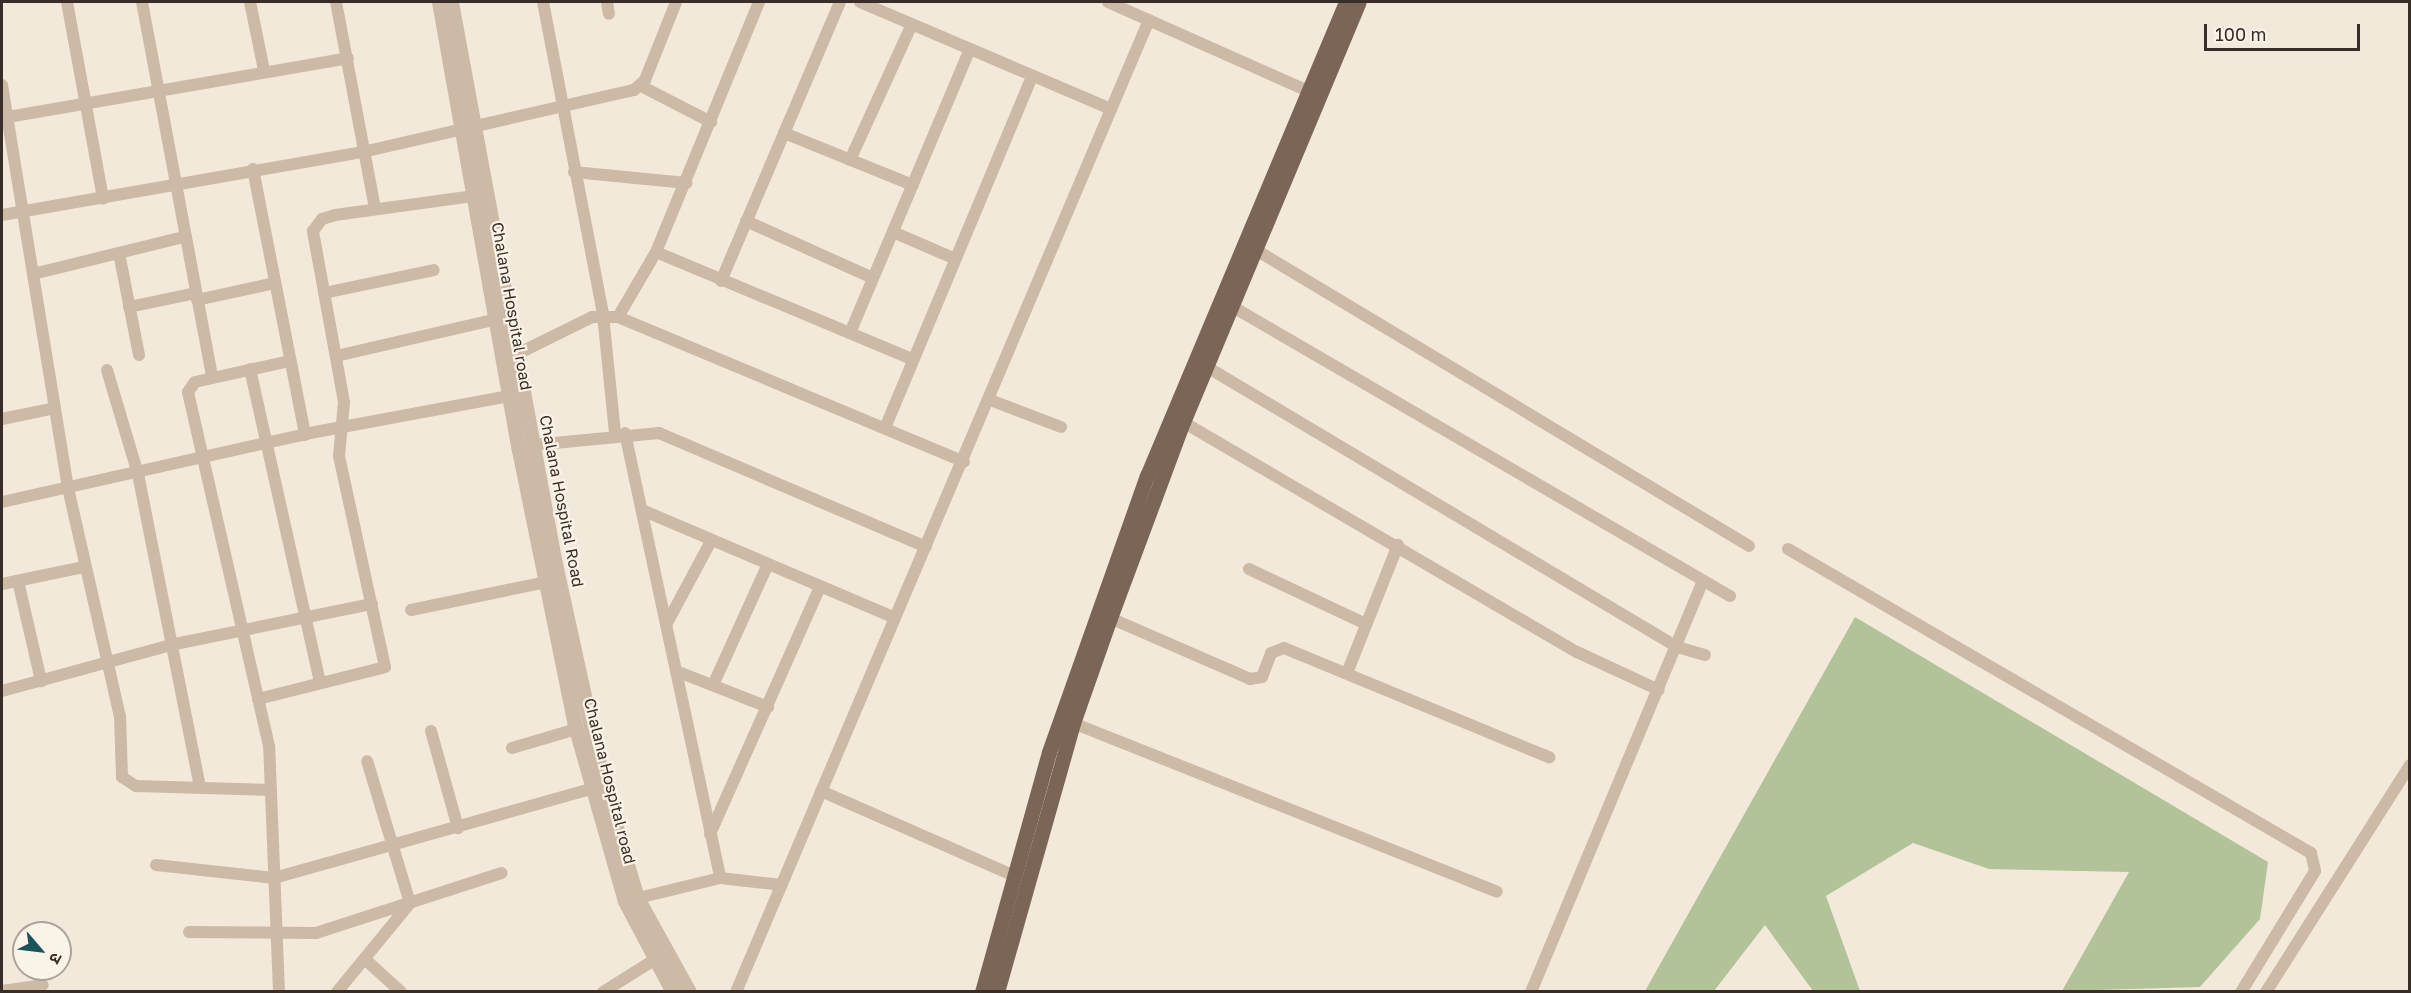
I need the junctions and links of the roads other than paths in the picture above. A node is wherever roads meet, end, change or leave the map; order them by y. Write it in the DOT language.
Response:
graph roads {
  1 [pos="67,2"];
  2 [pos="142,2"];
  3 [pos="250,2"];
  4 [pos="336,2"];
  5 [pos="439,2"];
  6 [pos="451,2"];
  7 [pos="543,2"];
  8 [pos="676,2"];
  9 [pos="759,2"];
  10 [pos="840,2"];
  11 [pos="860,2"];
  12 [pos="1108,2"];
  13 [pos="1346,2"];
  14 [pos="1359,2"];
  15 [pos="1149,20"];
  16 [pos="912,24"];
  17 [pos="970,49"];
  18 [pos="348,58"];
  19 [pos="264,70"];
  20 [pos="1032,77"];
  21 [pos="2,85"];
  22 [pos="158,87"];
  23 [pos="641,87"];
  24 [pos="1315,94"];
  25 [pos="86,101"];
  26 [pos="560,104"];
  27 [pos="1111,110"];
  28 [pos="4,118"];
  29 [pos="711,122"];
  30 [pos="468,128"];
  31 [pos="784,133"];
  32 [pos="367,151"];
  33 [pos="850,160"];
  34 [pos="253,168"];
  35 [pos="574,172"];
  36 [pos="174,183"];
  37 [pos="686,183"];
  38 [pos="913,184"];
  39 [pos="473,196"];
  40 [pos="103,199"];
  41 [pos="375,209"];
  42 [pos="23,212"];
  43 [pos="2,215"];
  44 [pos="746,221"];
  45 [pos="893,232"];
  46 [pos="184,237"];
  47 [pos="1256,249"];
  48 [pos="656,252"];
  49 [pos="119,253"];
  50 [pos="954,258"];
  51 [pos="434,270"];
  52 [pos="33,274"];
  53 [pos="873,278"];
  54 [pos="721,281"];
  55 [pos="275,283"];
  56 [pos="324,293"];
  57 [pos="196,296"];
  58 [pos="129,307"];
  59 [pos="1233,307"];
  60 [pos="603,315"];
  61 [pos="618,317"];
  62 [pos="497,319"];
  63 [pos="850,333"];
  64 [pos="139,356"];
  65 [pos="336,356"];
  66 [pos="509,357"];
  67 [pos="910,358"];
  68 [pos="290,361"];
  69 [pos="1207,367"];
  70 [pos="250,369"];
  71 [pos="107,370"];
  72 [pos="212,377"];
  73 [pos="510,396"];
  74 [pos="990,400"];
  75 [pos="55,408"];
  76 [pos="2,419"];
  77 [pos="1183,422"];
  78 [pos="342,427"];
  79 [pos="1061,427"];
  80 [pos="885,428"];
  81 [pos="620,433"];
  82 [pos="305,435"];
  83 [pos="268,443"];
  84 [pos="533,445"];
  85 [pos="201,458"];
  86 [pos="964,462"];
  87 [pos="138,474"];
  88 [pos="68,488"];
  89 [pos="2,502"];
  90 [pos="642,510"];
  91 [pos="711,541"];
  92 [pos="1398,545"];
  93 [pos="1749,546"];
  94 [pos="926,547"];
  95 [pos="1788,549"];
  96 [pos="767,566"];
  97 [pos="84,567"];
  98 [pos="1249,569"];
  99 [pos="18,581"];
  100 [pos="1703,581"];
  101 [pos="546,582"];
  102 [pos="2,584"];
  103 [pos="820,587"];
  104 [pos="1730,596"];
  105 [pos="372,604"];
  106 [pos="411,610"];
  107 [pos="306,618"];
  108 [pos="895,618"];
  109 [pos="1110,618"];
  110 [pos="1366,624"];
  111 [pos="666,625"];
  112 [pos="243,632"];
  113 [pos="175,645"];
  114 [pos="1677,647"];
  115 [pos="1705,655"];
  116 [pos="107,664"];
  117 [pos="676,672"];
  118 [pos="1347,673"];
  119 [pos="41,681"];
  120 [pos="320,683"];
  121 [pos="714,683"];
  122 [pos="1659,690"];
  123 [pos="2,691"];
  124 [pos="258,699"];
  125 [pos="768,707"];
  126 [pos="1073,723"];
  127 [pos="576,729"];
  128 [pos="431,730"];
  129 [pos="512,747"];
  130 [pos="1549,757"];
  131 [pos="367,761"];
  132 [pos="2409,765"];
  133 [pos="200,786"];
  134 [pos="591,789"];
  135 [pos="271,790"];
  136 [pos="821,792"];
  137 [pos="458,828"];
  138 [pos="710,834"];
  139 [pos="392,848"];
  140 [pos="156,865"];
  141 [pos="502,873"];
  142 [pos="1015,876"];
  143 [pos="274,878"];
  144 [pos="720,878"];
  145 [pos="782,885"];
  146 [pos="1497,892"];
  147 [pos="631,900"];
  148 [pos="410,903"];
  149 [pos="189,932"];
  150 [pos="278,937"];
  151 [pos="654,960"];
  152 [pos="367,961"];
  153 [pos="43,985"];
  154 [pos="2,990"];
  155 [pos="279,992"];
  156 [pos="337,992"];
  157 [pos="401,992"];
  158 [pos="603,992"];
  159 [pos="673,992"];
  160 [pos="689,992"];
  161 [pos="736,992"];
  162 [pos="982,992"];
  163 [pos="997,992"];
  164 [pos="1531,992"];
  165 [pos="2241,992"];
  166 [pos="2266,992"];
  1 -- 25 [label="street"];
  2 -- 22 [label="street"];
  3 -- 19 [label="street"];
  4 -- 18 [label="street"];
  5 -- 30 [label="street, Chalana Hospital road"];
  6 -- 30 [label="street, Chalana Hospital Road"];
  7 -- 26 [label="street"];
  8 -- 23 [label="street"];
  9 -- 29 [label="street"];
  10 -- 31 [label="street"];
  11 -- 16 [label="street"];
  12 -- 15 [label="street"];
  13 -- 24 [label="main road"];
  14 -- 24 [label="main road"];
  15 -- 24 [label="street"];
  15 -- 27 [label="street"];
  16 -- 17 [label="street"];
  16 -- 33 [label="street"];
  17 -- 20 [label="street"];
  17 -- 38 [label="street"];
  18 -- 19 [label="street"];
  18 -- 32 [label="street"];
  19 -- 22 [label="street"];
  20 -- 27 [label="street"];
  20 -- 50 [label="street"];
  21 -- 28 [label="street"];
  22 -- 25 [label="street"];
  22 -- 36 [label="street"];
  23 -- 26 [label="street"];
  23 -- 29 [label="street"];
  24 -- 47 [label="main road"];
  24 -- 142 [label="main road"];
  25 -- 28 [label="street"];
  25 -- 40 [label="street"];
  26 -- 30 [label="street"];
  26 -- 35 [label="street"];
  27 -- 74 [label="street"];
  28 -- 42 [label="street"];
  29 -- 37 [label="street"];
  30 -- 32 [label="street"];
  30 -- 39 [label="street, Chalana Hospital road"];
  30 -- 66 [label="street, Chalana Hospital Road"];
  31 -- 33 [label="street"];
  31 -- 44 [label="street"];
  32 -- 34 [label="street"];
  32 -- 41 [label="street"];
  33 -- 38 [label="street"];
  34 -- 36 [label="street"];
  34 -- 55 [label="street"];
  35 -- 37 [label="street"];
  35 -- 60 [label="street"];
  36 -- 40 [label="street"];
  36 -- 46 [label="street"];
  37 -- 48 [label="street"];
  38 -- 45 [label="street"];
  39 -- 41 [label="street"];
  39 -- 62 [label="street, Chalana Hospital road"];
  40 -- 42 [label="street"];
  41 -- 56 [label="street"];
  42 -- 43 [label="street"];
  42 -- 52 [label="street"];
  44 -- 53 [label="street"];
  44 -- 54 [label="street"];
  45 -- 50 [label="street"];
  45 -- 53 [label="street"];
  46 -- 49 [label="street"];
  46 -- 57 [label="street"];
  47 -- 59 [label="main road"];
  47 -- 93 [label="street"];
  48 -- 54 [label="street"];
  48 -- 61 [label="street"];
  49 -- 52 [label="street"];
  49 -- 58 [label="street"];
  50 -- 67 [label="street"];
  51 -- 56 [label="street"];
  52 -- 75 [label="street"];
  53 -- 63 [label="street"];
  54 -- 63 [label="street"];
  55 -- 57 [label="street"];
  55 -- 68 [label="street"];
  56 -- 65 [label="street"];
  57 -- 58 [label="street"];
  57 -- 72 [label="street"];
  58 -- 64 [label="street"];
  59 -- 69 [label="main road"];
  59 -- 100 [label="street"];
  60 -- 61 [label="street"];
  60 -- 66 [label="street"];
  60 -- 81 [label="street"];
  61 -- 80 [label="street"];
  62 -- 65 [label="street"];
  62 -- 66 [label="street, Chalana Hospital road"];
  63 -- 67 [label="street"];
  65 -- 78 [label="street"];
  66 -- 73 [label="street, Chalana Hospital road"];
  66 -- 84 [label="street, Chalana Hospital Road"];
  67 -- 80 [label="street"];
  68 -- 70 [label="street"];
  68 -- 82 [label="street"];
  69 -- 77 [label="main road"];
  69 -- 114 [label="street"];
  70 -- 72 [label="street"];
  70 -- 83 [label="street"];
  71 -- 87 [label="street"];
  72 -- 85 [label="street"];
  73 -- 78 [label="street"];
  73 -- 101 [label="street, Chalana Hospital road"];
  74 -- 79 [label="street"];
  74 -- 86 [label="street"];
  75 -- 76 [label="street"];
  75 -- 88 [label="street"];
  77 -- 92 [label="street"];
  77 -- 109 [label="main road"];
  78 -- 82 [label="street"];
  78 -- 105 [label="street"];
  80 -- 86 [label="street"];
  81 -- 84 [label="street"];
  81 -- 90 [label="street"];
  81 -- 94 [label="street"];
  82 -- 83 [label="street"];
  83 -- 85 [label="street"];
  83 -- 107 [label="street"];
  84 -- 147 [label="street, Chalana Hospital Road"];
  85 -- 87 [label="street"];
  85 -- 112 [label="street"];
  86 -- 94 [label="street"];
  87 -- 88 [label="street"];
  87 -- 113 [label="street"];
  88 -- 89 [label="street"];
  88 -- 97 [label="street"];
  90 -- 91 [label="street"];
  90 -- 111 [label="street"];
  91 -- 96 [label="street"];
  91 -- 111 [label="street"];
  92 -- 110 [label="street"];
  92 -- 122 [label="street"];
  94 -- 108 [label="street"];
  95 -- 165 [label="street"];
  96 -- 103 [label="street"];
  96 -- 121 [label="street"];
  97 -- 99 [label="street"];
  97 -- 116 [label="street"];
  98 -- 110 [label="street"];
  99 -- 102 [label="street"];
  99 -- 119 [label="street"];
  100 -- 104 [label="street"];
  100 -- 114 [label="street"];
  101 -- 106 [label="street"];
  101 -- 127 [label="street, Chalana Hospital road"];
  103 -- 108 [label="street"];
  103 -- 125 [label="street"];
  105 -- 107 [label="street"];
  105 -- 120 [label="street"];
  107 -- 112 [label="street"];
  107 -- 120 [label="street"];
  108 -- 136 [label="street"];
  109 -- 118 [label="street"];
  109 -- 126 [label="main road"];
  110 -- 118 [label="street"];
  111 -- 117 [label="street"];
  112 -- 113 [label="street"];
  112 -- 124 [label="street"];
  113 -- 116 [label="street"];
  113 -- 133 [label="street"];
  114 -- 115 [label="street"];
  114 -- 122 [label="street"];
  116 -- 119 [label="street"];
  116 -- 133 [label="street"];
  117 -- 121 [label="street"];
  117 -- 138 [label="street"];
  118 -- 130 [label="street"];
  119 -- 123 [label="street"];
  120 -- 124 [label="street"];
  121 -- 125 [label="street"];
  122 -- 164 [label="street"];
  124 -- 135 [label="street"];
  125 -- 138 [label="street"];
  126 -- 146 [label="street"];
  126 -- 163 [label="main road"];
  127 -- 129 [label="street"];
  127 -- 134 [label="street, Chalana Hospital road"];
  128 -- 137 [label="street"];
  131 -- 139 [label="street"];
  132 -- 166 [label="street"];
  133 -- 135 [label="street"];
  134 -- 137 [label="street"];
  134 -- 147 [label="street, Chalana Hospital road"];
  135 -- 143 [label="street"];
  136 -- 142 [label="street"];
  136 -- 145 [label="street"];
  137 -- 139 [label="street"];
  138 -- 144 [label="street"];
  139 -- 143 [label="street"];
  139 -- 148 [label="street"];
  140 -- 143 [label="street"];
  141 -- 148 [label="street"];
  142 -- 162 [label="main road"];
  143 -- 150 [label="street"];
  144 -- 145 [label="street"];
  144 -- 147 [label="street"];
  145 -- 161 [label="street"];
  147 -- 151 [label="street, Chalana Hospital road"];
  147 -- 160 [label="street, Chalana Hospital Road"];
  148 -- 150 [label="street"];
  148 -- 152 [label="street"];
  149 -- 150 [label="street"];
  150 -- 155 [label="street"];
  151 -- 158 [label="street"];
  151 -- 159 [label="street, Chalana Hospital road"];
  152 -- 156 [label="street"];
  152 -- 157 [label="street"];
  153 -- 154 [label="street"];
}
